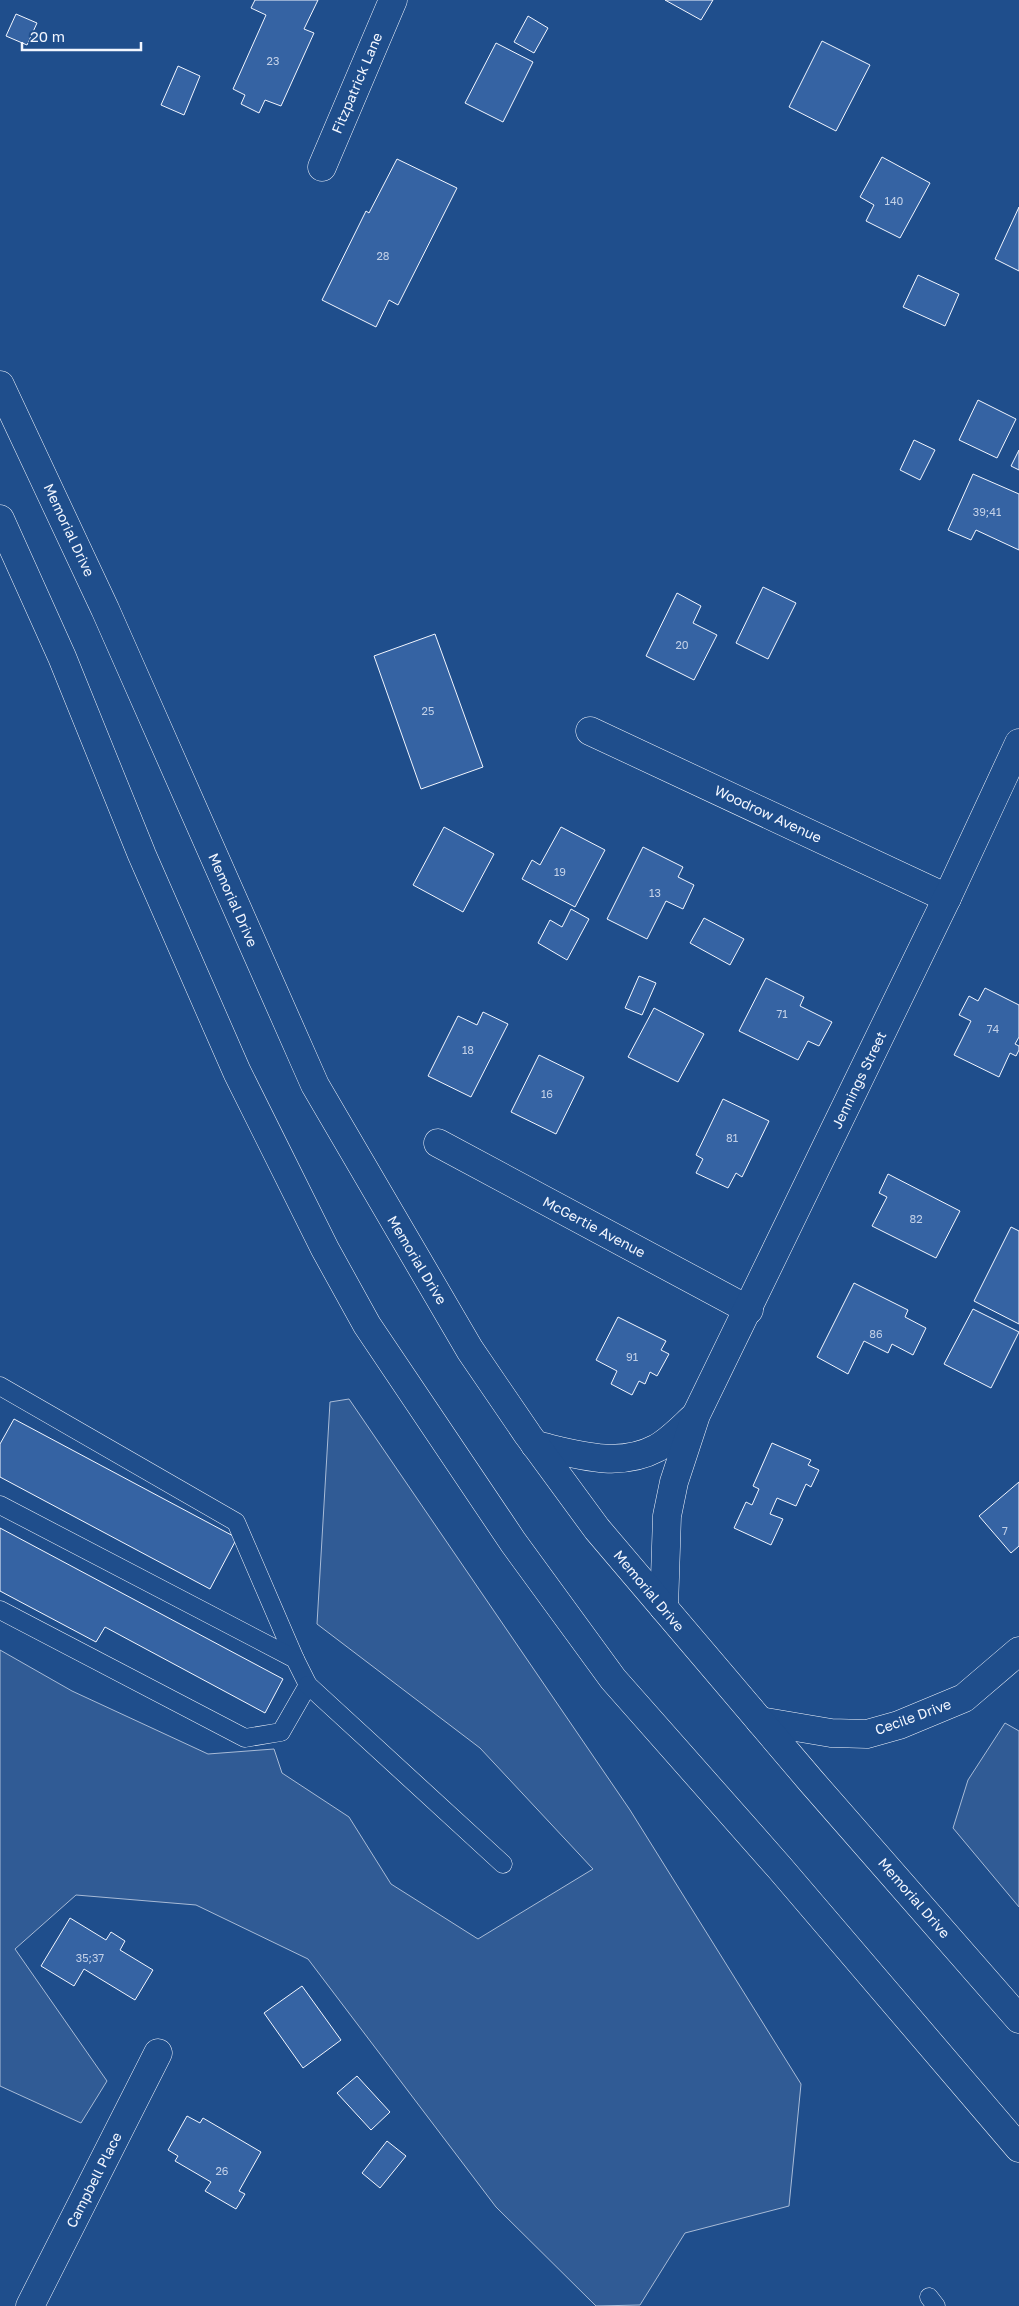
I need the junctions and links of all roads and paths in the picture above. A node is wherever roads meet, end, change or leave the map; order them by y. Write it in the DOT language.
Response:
graph roads {
  1 [pos="393,0"];
  2 [pos="322,167"];
  3 [pos="0,385"];
  4 [pos="0,519"];
  5 [pos="590,731"];
  6 [pos="1019,743"];
  7 [pos="947,898"];
  8 [pos="438,1143"];
  9 [pos="749,1310"];
  10 [pos="0,1386"];
  11 [pos="696,1414"];
  12 [pos="535,1445"];
  13 [pos="0,1505"];
  14 [pos="664,1608"];
  15 [pos="0,1610"];
  16 [pos="1019,1651"];
  17 [pos="295,1659"];
  18 [pos="308,1685"];
  19 [pos="760,1721"];
  20 [pos="503,1864"];
  21 [pos="1019,2019"];
  22 [pos="158,2053"];
  23 [pos="1019,2148"];
  24 [pos="30,2306"];
  1 -- 2 [label="main road, Fitzpatrick Lane"];
  3 -- 12 [label="main road, Memorial Drive"];
  4 -- 23 [label="main road"];
  5 -- 7 [label="main road, Woodrow Avenue"];
  6 -- 7 [label="main road, Jennings Street"];
  7 -- 9 [label="main road, Jennings Street"];
  8 -- 9 [label="main road, McGertie Avenue"];
  9 -- 11 [label="main road, Jennings Street"];
  10 -- 17 [label="lane"];
  11 -- 12 [label="main road, Jennings Street"];
  11 -- 14 [label="main road, Jennings Street"];
  12 -- 14 [label="main road, Memorial Drive"];
  13 -- 17 [label="lane"];
  14 -- 19 [label="main road, Memorial Drive"];
  15 -- 18 [label="lane"];
  16 -- 19 [label="main road, Cecile Drive"];
  17 -- 18 [label="lane"];
  18 -- 20 [label="lane"];
  19 -- 21 [label="main road, Memorial Drive"];
  22 -- 24 [label="main road, Campbell Place"];
}
